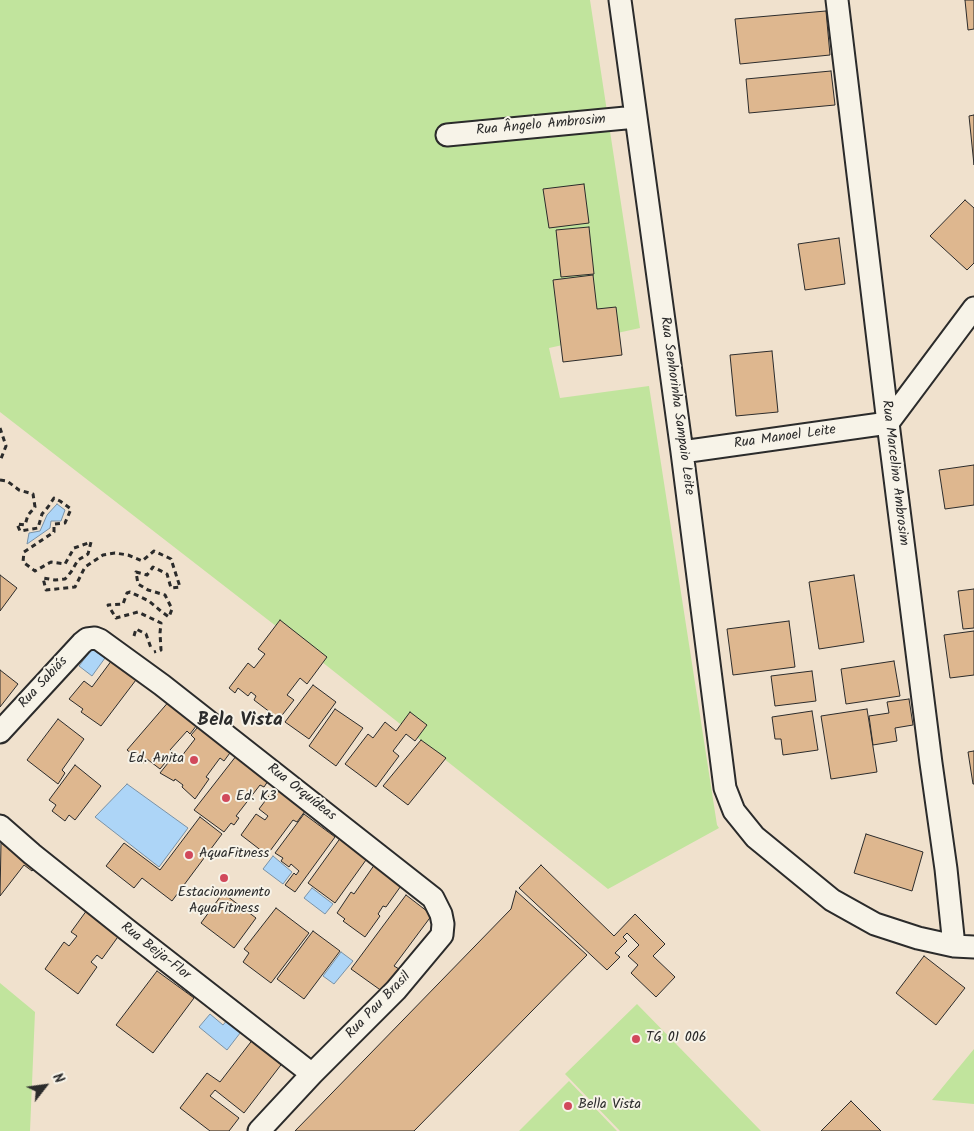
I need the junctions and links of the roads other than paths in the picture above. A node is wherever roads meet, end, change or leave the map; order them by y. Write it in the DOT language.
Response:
graph roads {
  1 [pos="620,0"];
  2 [pos="837,0"];
  3 [pos="636,117"];
  4 [pos="447,135"];
  5 [pos="974,308"];
  6 [pos="888,423"];
  7 [pos="682,452"];
  8 [pos="91,638"];
  9 [pos="2,726"];
  10 [pos="0,826"];
  11 [pos="442,934"];
  12 [pos="964,947"];
  13 [pos="312,1074"];
  14 [pos="259,1131"];
  1 -- 3 [label="street, Rua Senhorinha Sampaio Leite"];
  2 -- 6 [label="street, Rua Marcelino Ambrosim"];
  3 -- 4 [label="street, Rua Ângelo Ambrosim"];
  3 -- 7 [label="street, Rua Senhorinha Sampaio Leite"];
  5 -- 6 [label="street"];
  6 -- 7 [label="street, Rua Manoel Leite"];
  6 -- 12 [label="street, Rua Marcelino Ambrosim"];
  7 -- 12 [label="street, Rua Senhorinha Sampaio Leite"];
  8 -- 9 [label="street, Rua Sabiás"];
  8 -- 11 [label="street, Rua Orquídeas"];
  10 -- 13 [label="street, Rua Beija-Flor"];
  11 -- 13 [label="street, Rua Pau Brasil"];
  13 -- 14 [label="street, Rua Pau Brasil"];
}
